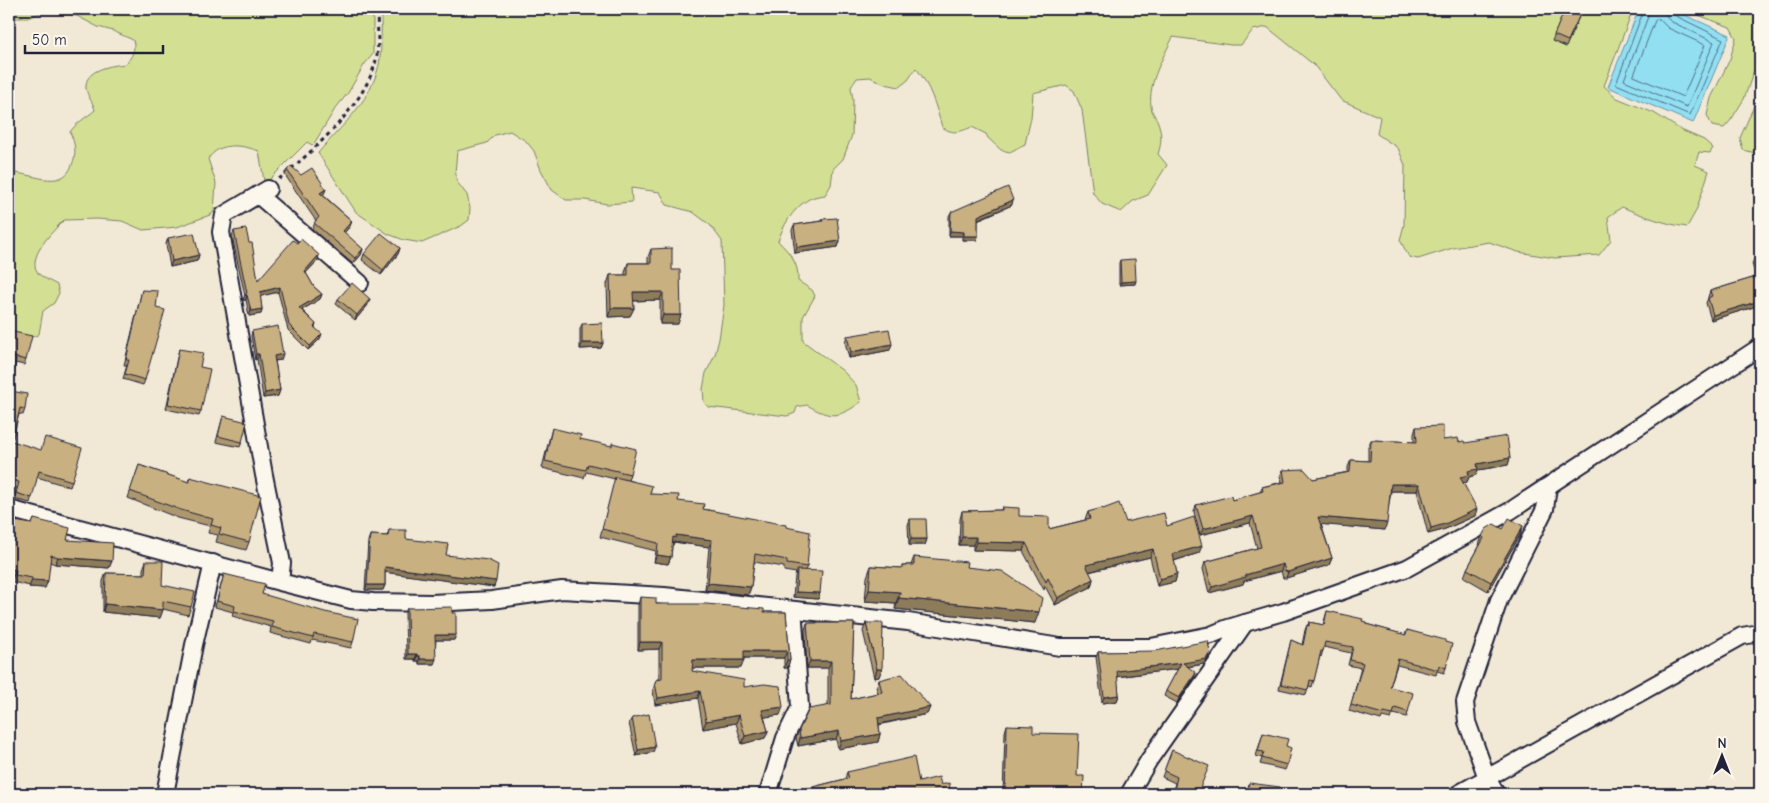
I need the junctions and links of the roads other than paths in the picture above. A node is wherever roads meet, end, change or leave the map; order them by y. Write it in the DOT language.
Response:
graph roads {
  1 [pos="360,283"];
  2 [pos="1760,346"];
  3 [pos="1548,487"];
  4 [pos="9,509"];
  5 [pos="213,563"];
  6 [pos="280,582"];
  7 [pos="791,611"];
  8 [pos="1245,623"];
  9 [pos="1760,634"];
  10 [pos="1487,778"];
  11 [pos="165,794"];
  12 [pos="768,794"];
  13 [pos="1129,794"];
  14 [pos="1458,794"];
  15 [pos="1496,794"];
  1 -- 6 [label="street"];
  2 -- 3 [label="street"];
  3 -- 8 [label="street"];
  3 -- 10 [label="street"];
  4 -- 5 [label="street"];
  5 -- 6 [label="street"];
  5 -- 11 [label="street"];
  6 -- 7 [label="street"];
  7 -- 8 [label="street"];
  7 -- 12 [label="street"];
  8 -- 13 [label="street"];
  9 -- 10 [label="street"];
  10 -- 14 [label="street"];
  10 -- 15 [label="street"];
}
